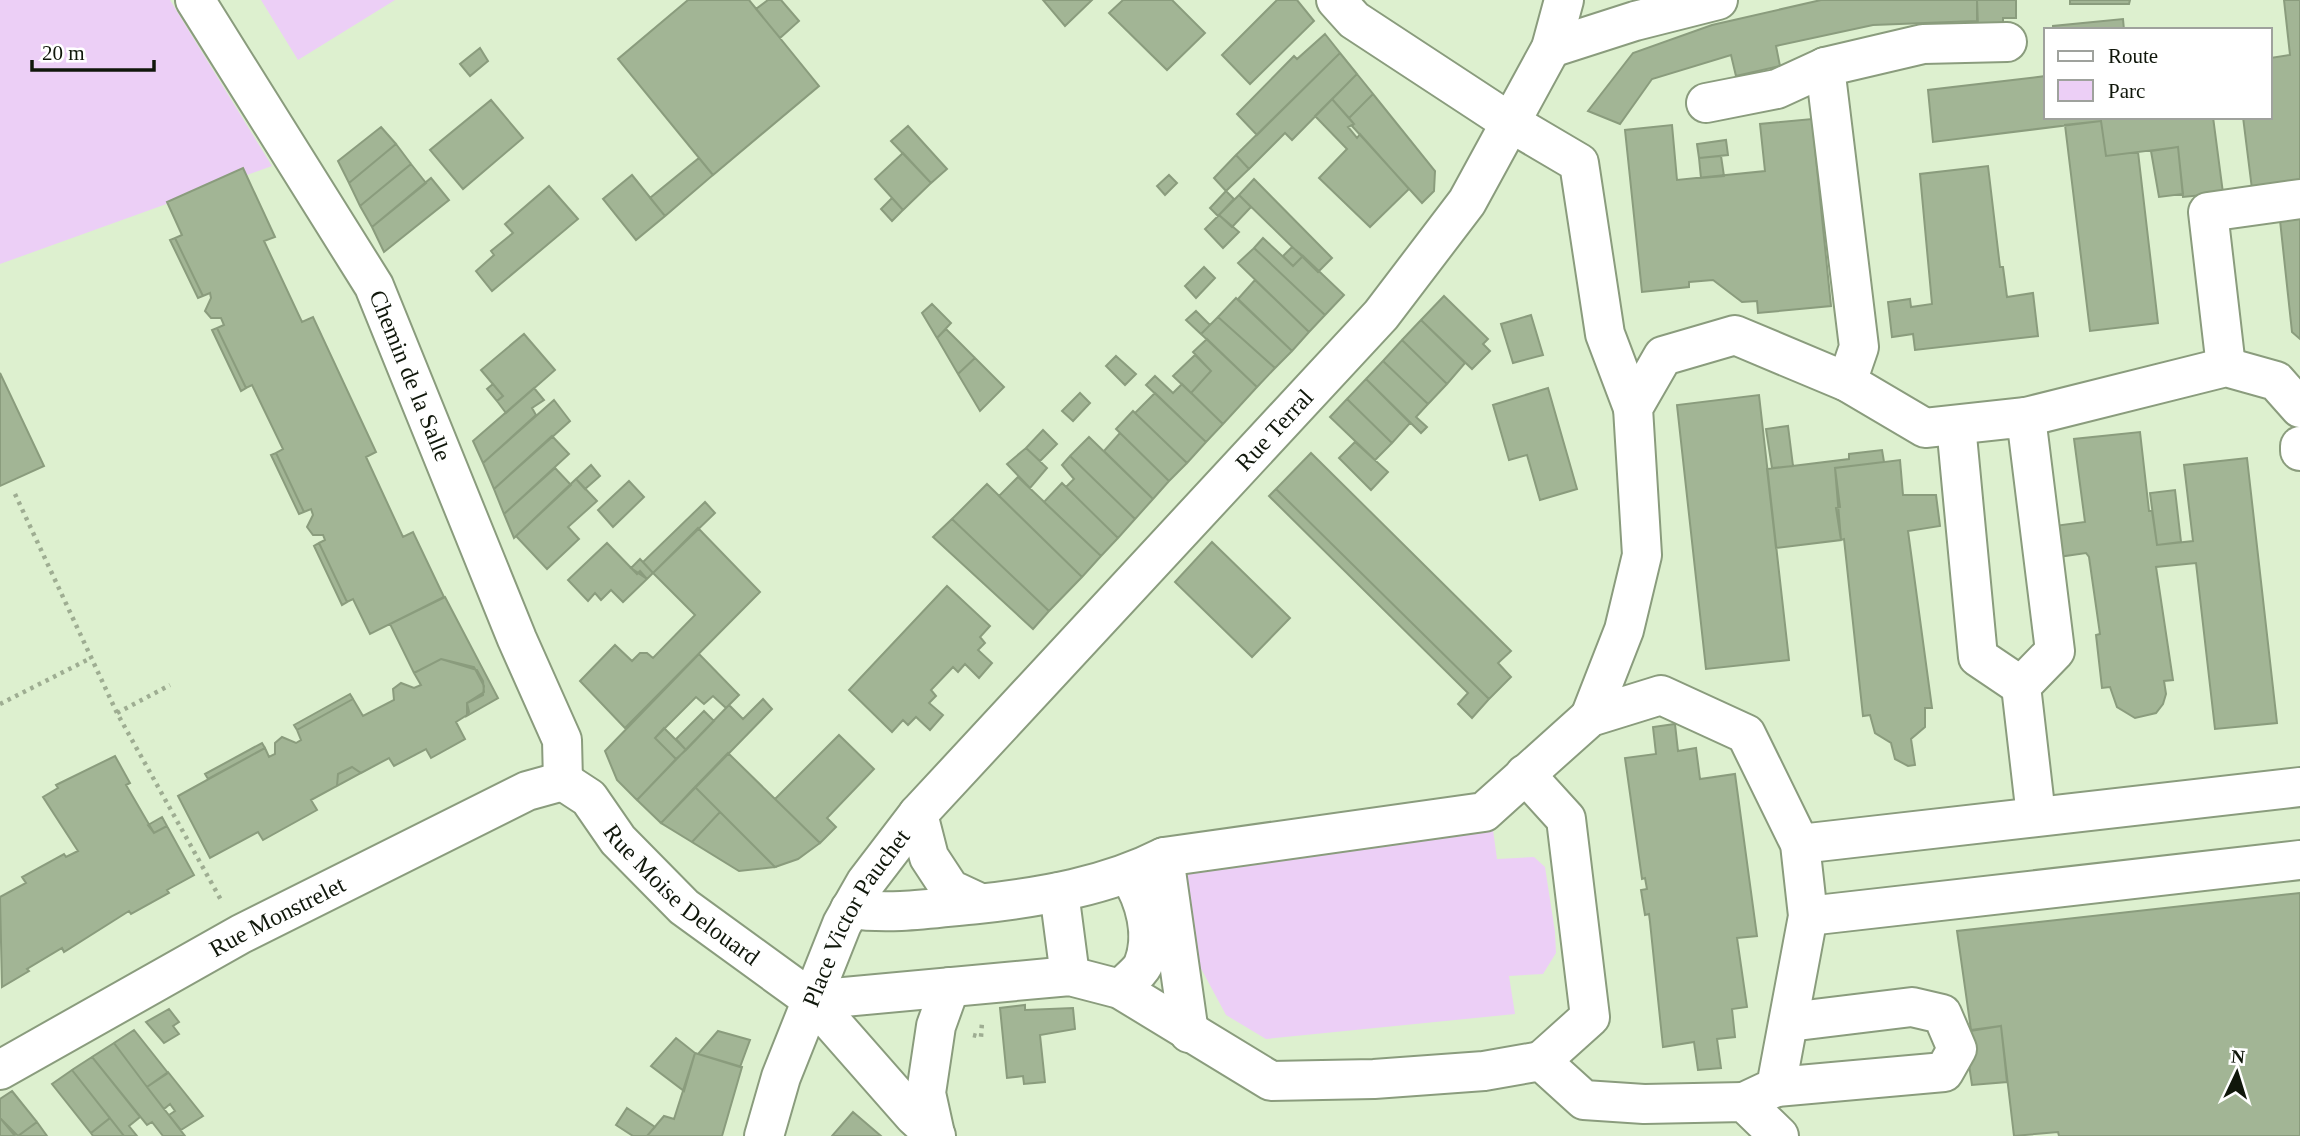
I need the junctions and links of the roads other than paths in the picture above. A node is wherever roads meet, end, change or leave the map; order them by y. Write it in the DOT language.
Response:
graph roads {
  1 [pos="195,0"];
  2 [pos="1336,0"];
  3 [pos="1564,0"];
  4 [pos="1718,0"];
  5 [pos="2007,42"];
  6 [pos="1551,48"];
  7 [pos="1825,67"];
  8 [pos="1706,103"];
  9 [pos="1511,123"];
  10 [pos="2300,199"];
  11 [pos="2226,368"];
  12 [pos="1847,382"];
  13 [pos="1633,408"];
  14 [pos="2300,408"];
  15 [pos="2026,417"];
  16 [pos="1956,425"];
  17 [pos="2021,686"];
  18 [pos="1590,717"];
  19 [pos="1525,774"];
  20 [pos="563,781"];
  21 [pos="2300,787"];
  22 [pos="918,814"];
  23 [pos="2036,817"];
  24 [pos="1800,844"];
  25 [pos="1164,856"];
  26 [pos="2300,860"];
  27 [pos="1129,875"];
  28 [pos="1059,892"];
  29 [pos="980,903"];
  30 [pos="850,909"];
  31 [pos="1808,916"];
  32 [pos="1070,976"];
  33 [pos="950,987"];
  34 [pos="1120,989"];
  35 [pos="812,1000"];
  36 [pos="1788,1022"];
  37 [pos="1189,1033"];
  38 [pos="1541,1061"];
  39 [pos="0,1070"];
  40 [pos="1760,1095"];
  41 [pos="928,1129"];
  42 [pos="764,1136"];
  43 [pos="1779,1136"];
  1 -- 20 [label="street, Chemin de la Salle"];
  2 -- 9 [label="street"];
  3 -- 6 [label="street, Rue Terral"];
  4 -- 6 [label="street"];
  5 -- 7 [label="street"];
  6 -- 9 [label="street, Rue Terral"];
  7 -- 8 [label="street"];
  7 -- 12 [label="street"];
  9 -- 13 [label="street"];
  9 -- 22 [label="street, Rue Terral"];
  10 -- 11 [label="street"];
  11 -- 14 [label="street"];
  11 -- 15 [label="street"];
  12 -- 13 [label="street"];
  12 -- 16 [label="street"];
  13 -- 18 [label="street"];
  15 -- 16 [label="street"];
  15 -- 17 [label="street"];
  16 -- 17 [label="street"];
  17 -- 23 [label="street"];
  18 -- 19 [label="street"];
  18 -- 24 [label="street"];
  19 -- 25 [label="street"];
  19 -- 38 [label="street"];
  20 -- 35 [label="street, Rue Moise Delouard"];
  20 -- 39 [label="street, Rue Monstrelet"];
  21 -- 23 [label="street"];
  22 -- 29 [label="street"];
  22 -- 30 [label="street, Place Victor Pauchet"];
  23 -- 24 [label="street"];
  24 -- 31 [label="street"];
  25 -- 27 [label="street"];
  25 -- 37 [label="street"];
  26 -- 31 [label="street"];
  27 -- 28 [label="street"];
  27 -- 34 [label="street"];
  28 -- 29 [label="street"];
  28 -- 32 [label="street"];
  29 -- 30 [label="street"];
  30 -- 35 [label="street, Place Victor Pauchet"];
  31 -- 36 [label="street"];
  32 -- 33 [label="street"];
  32 -- 34 [label="street"];
  33 -- 35 [label="street"];
  33 -- 41 [label="street"];
  34 -- 37 [label="street"];
  35 -- 41 [label="street, Place Victor Pauchet"];
  35 -- 42 [label="street"];
  36 -- 40 [label="street"];
  36 -- 40 [label="street"];
  37 -- 38 [label="street"];
  38 -- 40 [label="street"];
  40 -- 43 [label="street"];
}
